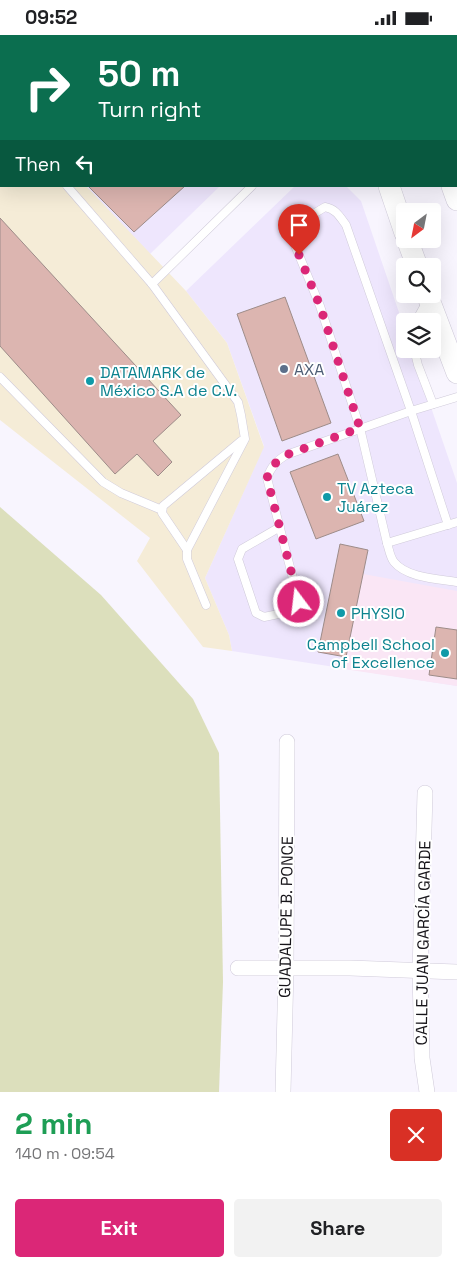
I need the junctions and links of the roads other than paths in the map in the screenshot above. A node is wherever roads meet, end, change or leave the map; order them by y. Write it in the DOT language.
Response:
graph roads {
  1 [pos="68,187"];
  2 [pos="251,187"];
  3 [pos="388,187"];
  4 [pos="452,187"];
  5 [pos="457,200"];
  6 [pos="396,208"];
  7 [pos="152,284"];
  8 [pos="430,303"];
  9 [pos="416,358"];
  10 [pos="457,373"];
  11 [pos="0,377"];
  12 [pos="457,397"];
  13 [pos="433,404"];
  14 [pos="412,411"];
  15 [pos="360,428"];
  16 [pos="245,439"];
  17 [pos="162,510"];
  18 [pos="457,522"];
  19 [pos="448,525"];
  20 [pos="280,527"];
  21 [pos="387,543"];
  22 [pos="187,550"];
  23 [pos="457,582"];
  24 [pos="206,605"];
  25 [pos="287,742"];
  26 [pos="425,793"];
  27 [pos="238,968"];
  28 [pos="286,969"];
  29 [pos="420,972"];
  30 [pos="457,972"];
  31 [pos="283,1092"];
  32 [pos="427,1092"];
  1 -- 7 [label="lane"];
  2 -- 7 [label="lane"];
  3 -- 6 [label="main road"];
  4 -- 5 [label="main road"];
  7 -- 16 [label="lane"];
  8 -- 10 [label="main road"];
  9 -- 13 [label="lane"];
  11 -- 17 [label="lane"];
  12 -- 13 [label="lane"];
  13 -- 14 [label="lane"];
  14 -- 15 [label="lane"];
  14 -- 15 [label="lane"];
  14 -- 19 [label="lane"];
  15 -- 20 [label="lane"];
  15 -- 21 [label="lane"];
  16 -- 17 [label="lane"];
  16 -- 22 [label="lane"];
  17 -- 22 [label="lane"];
  18 -- 19 [label="lane"];
  19 -- 21 [label="lane"];
  20 -- 20 [label="lane"];
  21 -- 23 [label="lane"];
  22 -- 24 [label="lane"];
  25 -- 28 [label="street, GUADALUPE B. PONCE"];
  26 -- 29 [label="street, CALLE JUAN GARCÍA GARDE"];
  27 -- 28 [label="street"];
  28 -- 29 [label="street"];
  28 -- 31 [label="street, GUADALUPE B. PONCE"];
  29 -- 30 [label="street"];
  29 -- 32 [label="street, CALLE JUAN GARCÍA GARDE"];
}
